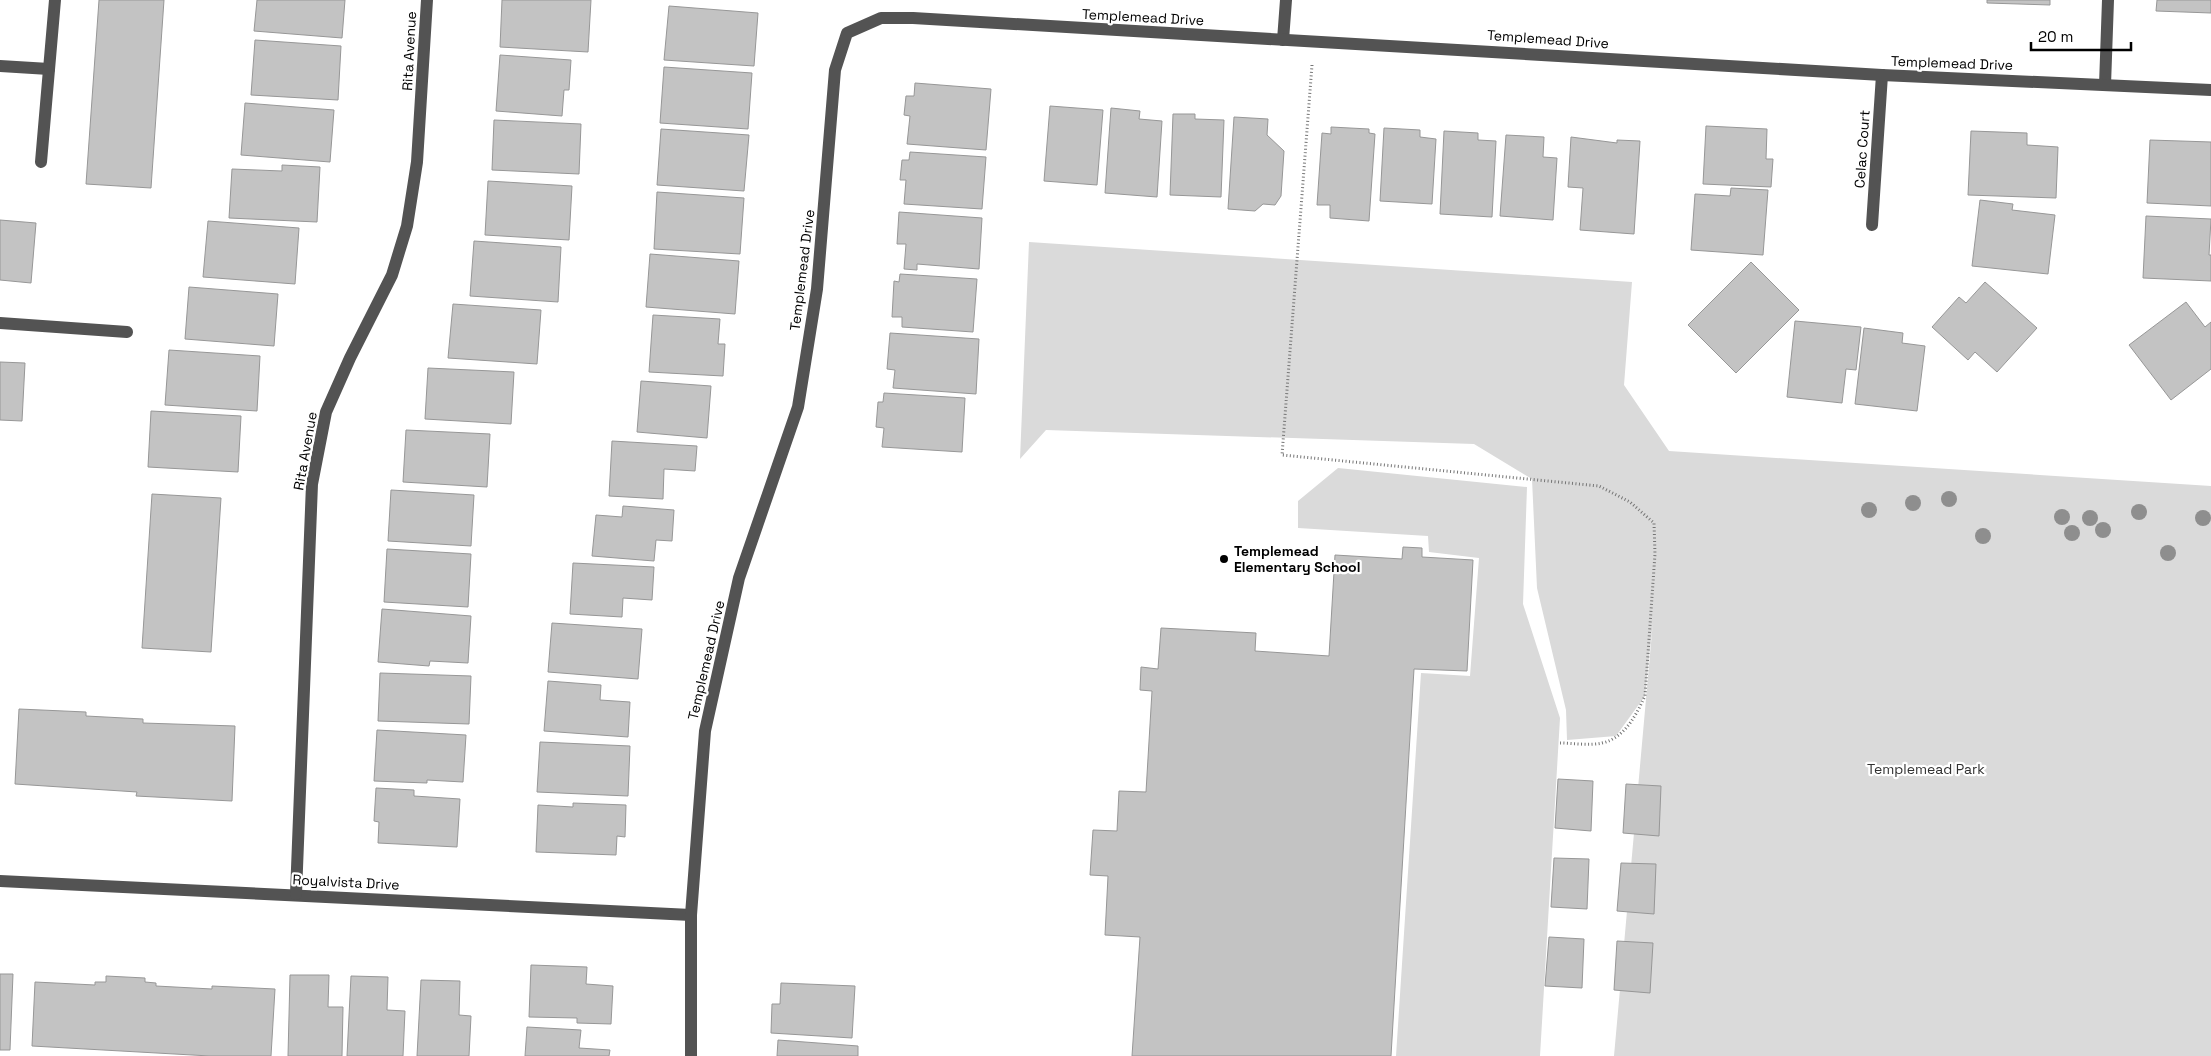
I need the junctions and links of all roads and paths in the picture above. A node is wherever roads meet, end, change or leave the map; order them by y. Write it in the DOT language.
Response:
graph roads {
  1 [pos="55,0"];
  2 [pos="427,0"];
  3 [pos="1286,0"];
  4 [pos="2108,0"];
  5 [pos="1283,40"];
  6 [pos="1314,42"];
  7 [pos="0,66"];
  8 [pos="49,69"];
  9 [pos="1882,75"];
  10 [pos="2105,84"];
  11 [pos="2211,90"];
  12 [pos="41,162"];
  13 [pos="1872,225"];
  14 [pos="0,323"];
  15 [pos="127,332"];
  16 [pos="1560,743"];
  17 [pos="0,881"];
  18 [pos="296,894"];
  19 [pos="691,915"];
  20 [pos="692,1056"];
  1 -- 8 [label="street"];
  2 -- 18 [label="street, Rita Avenue"];
  3 -- 5 [label="street"];
  4 -- 10 [label="street"];
  5 -- 6 [label="street, Templemead Drive"];
  5 -- 19 [label="street, Templemead Drive"];
  6 -- 9 [label="street, Templemead Drive"];
  6 -- 16 [label="path"];
  7 -- 8 [label="street"];
  8 -- 12 [label="street"];
  9 -- 10 [label="street, Templemead Drive"];
  9 -- 13 [label="street, Celac Court"];
  10 -- 11 [label="street, Templemead Drive"];
  14 -- 15 [label="street"];
  17 -- 18 [label="street, Royalvista Drive"];
  18 -- 19 [label="street, Royalvista Drive"];
  19 -- 20 [label="street, Templemead Drive"];
}
